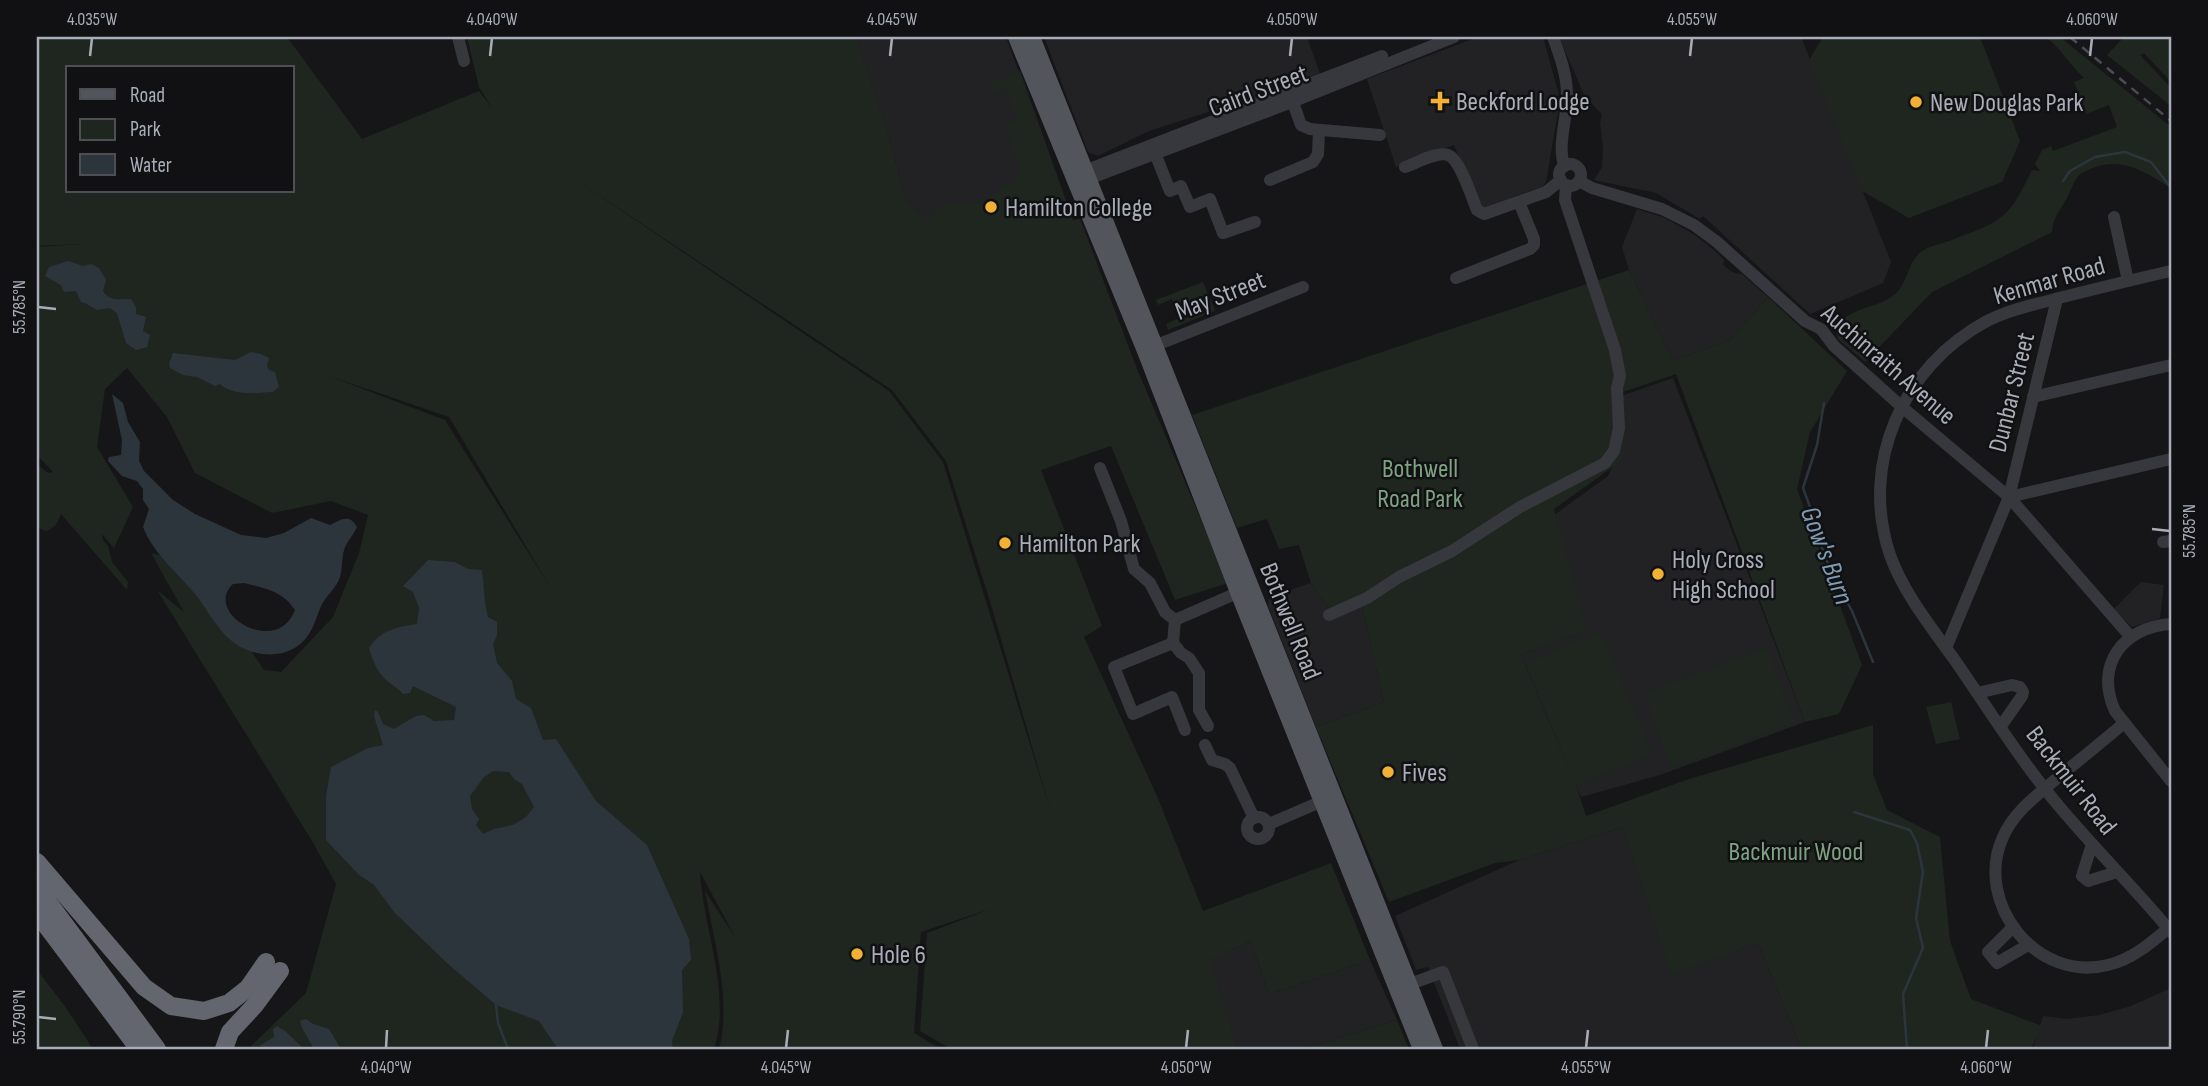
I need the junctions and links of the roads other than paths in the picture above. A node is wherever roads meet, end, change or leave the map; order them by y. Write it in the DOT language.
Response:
graph roads {
  1 [pos="458,37"];
  2 [pos="1017,37"];
  3 [pos="1032,37"];
  4 [pos="1553,37"];
  5 [pos="1427,38"];
  6 [pos="1450,38"];
  7 [pos="464,61"];
  8 [pos="1291,97"];
  9 [pos="1319,130"];
  10 [pos="1380,135"];
  11 [pos="1154,149"];
  12 [pos="1565,166"];
  13 [pos="1405,167"];
  14 [pos="1081,177"];
  15 [pos="1270,180"];
  16 [pos="1579,181"];
  17 [pos="1563,183"];
  18 [pos="1520,202"];
  19 [pos="2114,218"];
  20 [pos="1255,222"];
  21 [pos="2171,271"];
  22 [pos="1456,278"];
  23 [pos="2128,281"];
  24 [pos="1303,287"];
  25 [pos="2057,299"];
  26 [pos="1150,349"];
  27 [pos="2171,365"];
  28 [pos="2033,397"];
  29 [pos="1902,407"];
  30 [pos="2171,459"];
  31 [pos="1100,468"];
  32 [pos="2009,497"];
  33 [pos="1244,590"];
  34 [pos="1329,615"];
  35 [pos="1175,620"];
  36 [pos="2171,624"];
  37 [pos="2130,636"];
  38 [pos="1173,643"];
  39 [pos="1947,648"];
  40 [pos="1977,693"];
  41 [pos="1199,710"];
  42 [pos="2123,724"];
  43 [pos="1208,726"];
  44 [pos="2001,726"];
  45 [pos="1205,745"];
  46 [pos="2171,781"];
  47 [pos="2045,789"];
  48 [pos="1328,798"];
  49 [pos="1254,818"];
  50 [pos="1269,824"];
  51 [pos="2092,844"];
  52 [pos="37,862"];
  53 [pos="2117,872"];
  54 [pos="37,887"];
  55 [pos="37,914"];
  56 [pos="2013,926"];
  57 [pos="2170,929"];
  58 [pos="2028,944"];
  59 [pos="1403,987"];
  60 [pos="138,1049"];
  61 [pos="157,1049"];
  62 [pos="224,1049"];
  63 [pos="1421,1049"];
  64 [pos="1435,1049"];
  65 [pos="1473,1049"];
  1 -- 7 [label="street"];
  2 -- 14 [label="main road, Bothwell Road"];
  3 -- 14 [label="main road, Bothwell Road"];
  4 -- 12 [label="street"];
  5 -- 8 [label="street, Caird Street"];
  6 -- 8 [label="street, Caird Street"];
  8 -- 9 [label="street"];
  8 -- 11 [label="street, Caird Street"];
  9 -- 10 [label="street"];
  9 -- 15 [label="street"];
  11 -- 14 [label="street, Caird Street"];
  11 -- 20 [label="street"];
  12 -- 16 [label="street"];
  12 -- 17 [label="street"];
  13 -- 18 [label="street"];
  14 -- 26 [label="main road, Bothwell Road"];
  16 -- 17 [label="street"];
  16 -- 29 [label="street, Auchinraith Avenue"];
  17 -- 18 [label="street"];
  17 -- 34 [label="street"];
  18 -- 22 [label="street"];
  19 -- 23 [label="street"];
  21 -- 23 [label="street, Kenmar Road"];
  23 -- 25 [label="street, Kenmar Road"];
  24 -- 26 [label="street, May Street"];
  25 -- 28 [label="street, Dunbar Street"];
  25 -- 29 [label="street, Kenmar Road"];
  26 -- 33 [label="main road, Bothwell Road"];
  27 -- 28 [label="street"];
  28 -- 32 [label="street, Dunbar Street"];
  29 -- 32 [label="street, Auchinraith Avenue"];
  29 -- 39 [label="street, Kenmar Road"];
  30 -- 32 [label="street"];
  31 -- 35 [label="street"];
  32 -- 37 [label="street, Auchinraith Avenue"];
  32 -- 39 [label="street, Dunbar Street"];
  33 -- 35 [label="street"];
  33 -- 48 [label="main road, Bothwell Road"];
  35 -- 38 [label="street"];
  36 -- 37 [label="street"];
  37 -- 42 [label="street"];
  38 -- 41 [label="street"];
  38 -- 41 [label="street"];
  39 -- 40 [label="street, Backmuir Road"];
  40 -- 44 [label="street, Backmuir Road"];
  40 -- 44 [label="street"];
  41 -- 43 [label="street"];
  42 -- 46 [label="street"];
  42 -- 47 [label="street"];
  44 -- 47 [label="street, Backmuir Road"];
  45 -- 49 [label="street"];
  47 -- 51 [label="street, Backmuir Road"];
  47 -- 56 [label="street"];
  48 -- 50 [label="street"];
  48 -- 59 [label="main road, Bothwell Road"];
  49 -- 50 [label="street"];
  49 -- 50 [label="street"];
  51 -- 53 [label="street, Backmuir Road"];
  51 -- 53 [label="street"];
  52 -- 62 [label="highway"];
  53 -- 57 [label="street, Backmuir Road"];
  54 -- 61 [label="highway"];
  55 -- 60 [label="highway"];
  56 -- 58 [label="street"];
  56 -- 58 [label="street"];
  57 -- 58 [label="street"];
  59 -- 63 [label="main road, Bothwell Road"];
  59 -- 64 [label="main road, Bothwell Road"];
  59 -- 65 [label="street"];
}
